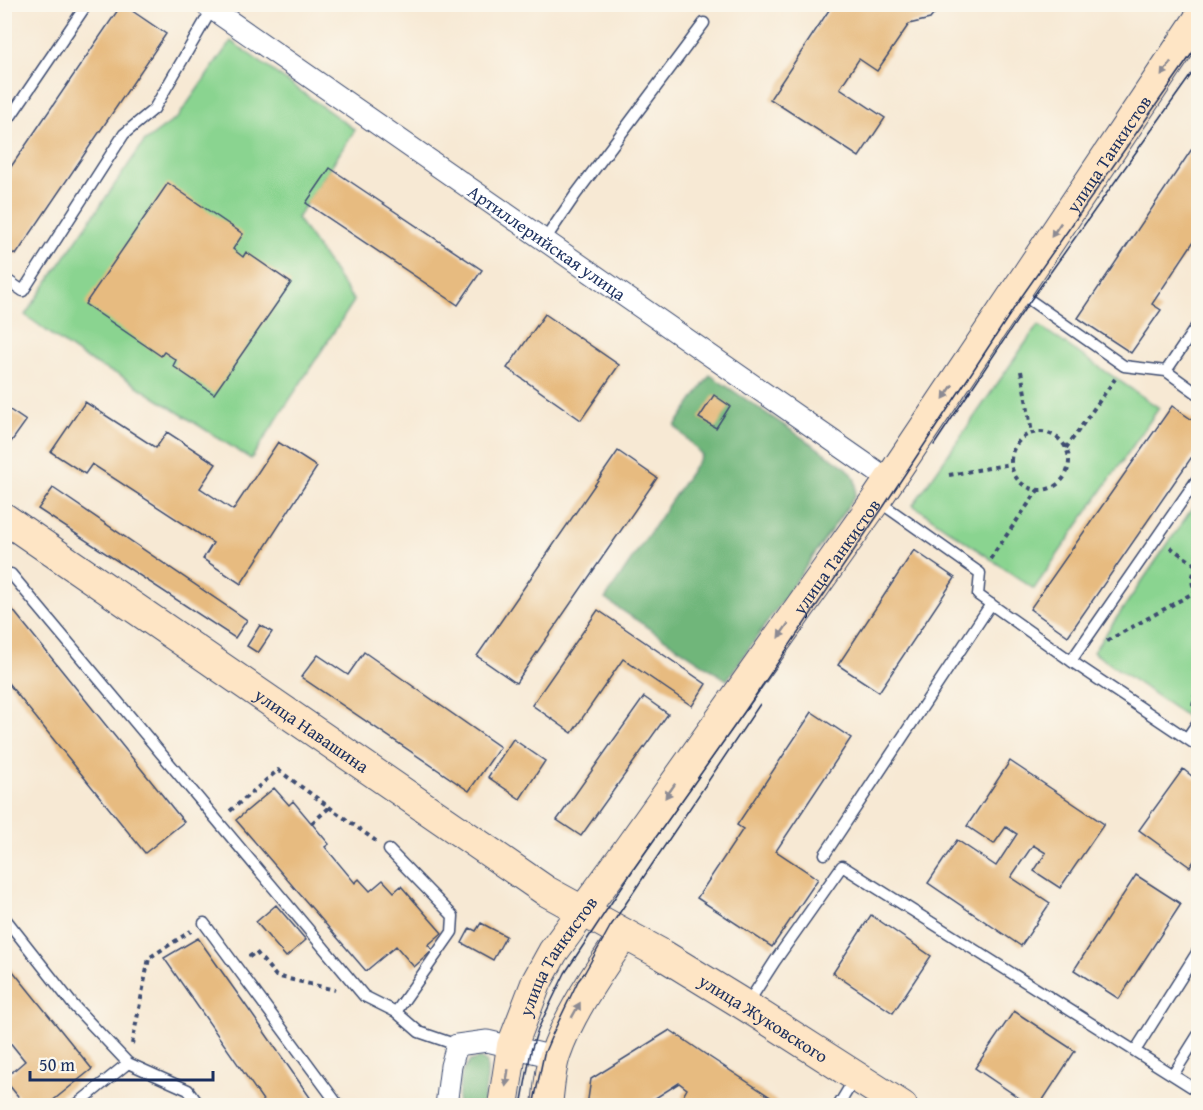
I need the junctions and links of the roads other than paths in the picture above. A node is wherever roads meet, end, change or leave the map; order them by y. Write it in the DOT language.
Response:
graph roads {
  1 [pos="87,4"];
  2 [pos="209,7"];
  3 [pos="1198,20"];
  4 [pos="704,23"];
  5 [pos="4,126"];
  6 [pos="544,241"];
  7 [pos="4,278"];
  8 [pos="1016,290"];
  9 [pos="1198,324"];
  10 [pos="1166,371"];
  11 [pos="1198,394"];
  12 [pos="1198,478"];
  13 [pos="882,490"];
  14 [pos="6,522"];
  15 [pos="11,574"];
  16 [pos="991,604"];
  17 [pos="1071,661"];
  18 [pos="1198,722"];
  19 [pos="1187,738"];
  20 [pos="1198,746"];
  21 [pos="389,850"];
  22 [pos="825,854"];
  23 [pos="582,912"];
  24 [pos="4,917"];
  25 [pos="204,923"];
  26 [pos="624,934"];
  27 [pos="1198,951"];
  28 [pos="746,1006"];
  29 [pos="396,1012"];
  30 [pos="1198,1035"];
  31 [pos="457,1045"];
  32 [pos="512,1046"];
  33 [pos="1135,1051"];
  34 [pos="554,1057"];
  35 [pos="128,1063"];
  36 [pos="1173,1075"];
  37 [pos="856,1077"];
  38 [pos="1198,1091"];
  39 [pos="78,1104"];
  40 [pos="200,1106"];
  41 [pos="339,1106"];
  42 [pos="446,1106"];
  43 [pos="503,1106"];
  44 [pos="547,1106"];
  45 [pos="838,1106"];
  46 [pos="902,1106"];
  1 -- 5 [label="lane"];
  2 -- 6 [label="street, Артиллерийская улица"];
  2 -- 7 [label="lane"];
  3 -- 8 [label="main road, улица Танкистов, one-way"];
  4 -- 6 [label="lane"];
  6 -- 13 [label="street, Артиллерийская улица"];
  8 -- 10 [label="lane"];
  8 -- 13 [label="main road, улица Танкистов, one-way"];
  9 -- 10 [label="lane"];
  10 -- 11 [label="lane"];
  12 -- 17 [label="lane"];
  13 -- 16 [label="lane"];
  13 -- 23 [label="main road, улица Танкистов, one-way"];
  14 -- 23 [label="main road, улица Навашина"];
  15 -- 29 [label="lane"];
  16 -- 17 [label="lane"];
  16 -- 22 [label="lane"];
  17 -- 19 [label="lane"];
  18 -- 19 [label="lane"];
  19 -- 20 [label="lane"];
  21 -- 29 [label="lane"];
  23 -- 26 [label="main road, улица Навашина"];
  23 -- 32 [label="main road, улица Танкистов"];
  24 -- 35 [label="lane"];
  25 -- 41 [label="lane"];
  26 -- 28 [label="main road, улица Жуковского"];
  34 -- 26 [label="main road, one-way"];
  27 -- 33 [label="lane"];
  28 -- 33 [label="lane"];
  28 -- 37 [label="main road, улица Жуковского"];
  29 -- 31 [label="lane"];
  30 -- 36 [label="lane"];
  31 -- 32 [label="street"];
  31 -- 42 [label="street"];
  32 -- 34 [label="street"];
  32 -- 43 [label="main road, улица Танкистов, one-way"];
  33 -- 36 [label="lane"];
  34 -- 44 [label="main road"];
  35 -- 39 [label="lane"];
  35 -- 40 [label="lane"];
  36 -- 38 [label="lane"];
  37 -- 45 [label="lane"];
  37 -- 46 [label="main road, улица Жуковского"];
}
